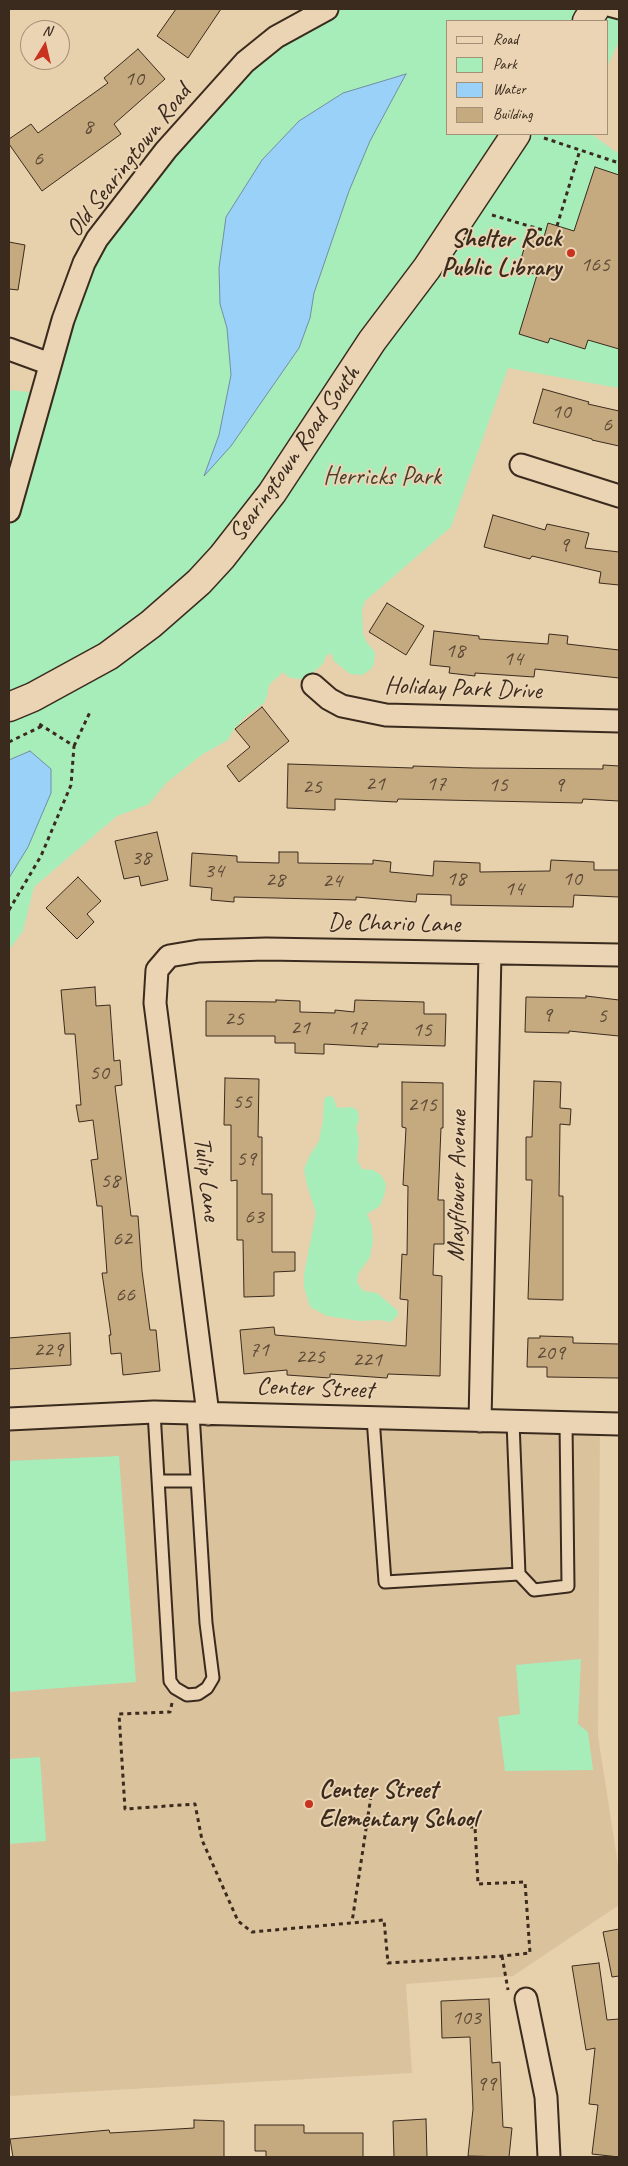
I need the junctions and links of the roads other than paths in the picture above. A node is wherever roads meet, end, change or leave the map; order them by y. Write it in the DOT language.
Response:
graph roads {
  1 [pos="327,9"];
  2 [pos="595,9"];
  3 [pos="604,9"];
  4 [pos="619,14"];
  5 [pos="588,20"];
  6 [pos="515,135"];
  7 [pos="9,349"];
  8 [pos="50,364"];
  9 [pos="521,465"];
  10 [pos="619,496"];
  11 [pos="9,511"];
  12 [pos="313,685"];
  13 [pos="20,713"];
  14 [pos="619,721"];
  15 [pos="490,953"];
  16 [pos="619,955"];
  17 [pos="168,956"];
  18 [pos="154,1412"];
  19 [pos="201,1413"];
  20 [pos="9,1418"];
  21 [pos="372,1418"];
  22 [pos="480,1421"];
  23 [pos="512,1422"];
  24 [pos="566,1423"];
  25 [pos="619,1424"];
  26 [pos="158,1481"];
  27 [pos="197,1481"];
  28 [pos="519,1574"];
  29 [pos="518,1998"];
  30 [pos="548,2157"];
  1 -- 8 [label="street, Old Searingtown Road"];
  2 -- 5 [label="main road"];
  3 -- 4 [label="lane"];
  6 -- 13 [label="main road, Searingtown Road South"];
  7 -- 8 [label="street"];
  8 -- 11 [label="street, Old Searingtown Road"];
  9 -- 10 [label="street"];
  12 -- 14 [label="street, Holiday Park Drive"];
  15 -- 16 [label="street, De Chario Lane"];
  15 -- 17 [label="street, De Chario Lane"];
  15 -- 22 [label="street, Mayflower Avenue"];
  17 -- 19 [label="street, Tulip Lane"];
  18 -- 19 [label="street, Center Street"];
  18 -- 20 [label="street, Center Street"];
  18 -- 26 [label="lane"];
  19 -- 21 [label="street, Center Street"];
  19 -- 27 [label="lane"];
  21 -- 22 [label="street, Center Street"];
  21 -- 28 [label="lane"];
  22 -- 23 [label="street, Center Street"];
  23 -- 24 [label="street, Center Street"];
  23 -- 28 [label="lane"];
  24 -- 25 [label="street, Center Street"];
  24 -- 28 [label="lane"];
  26 -- 27 [label="lane"];
  26 -- 27 [label="lane"];
  29 -- 30 [label="street"];
}
